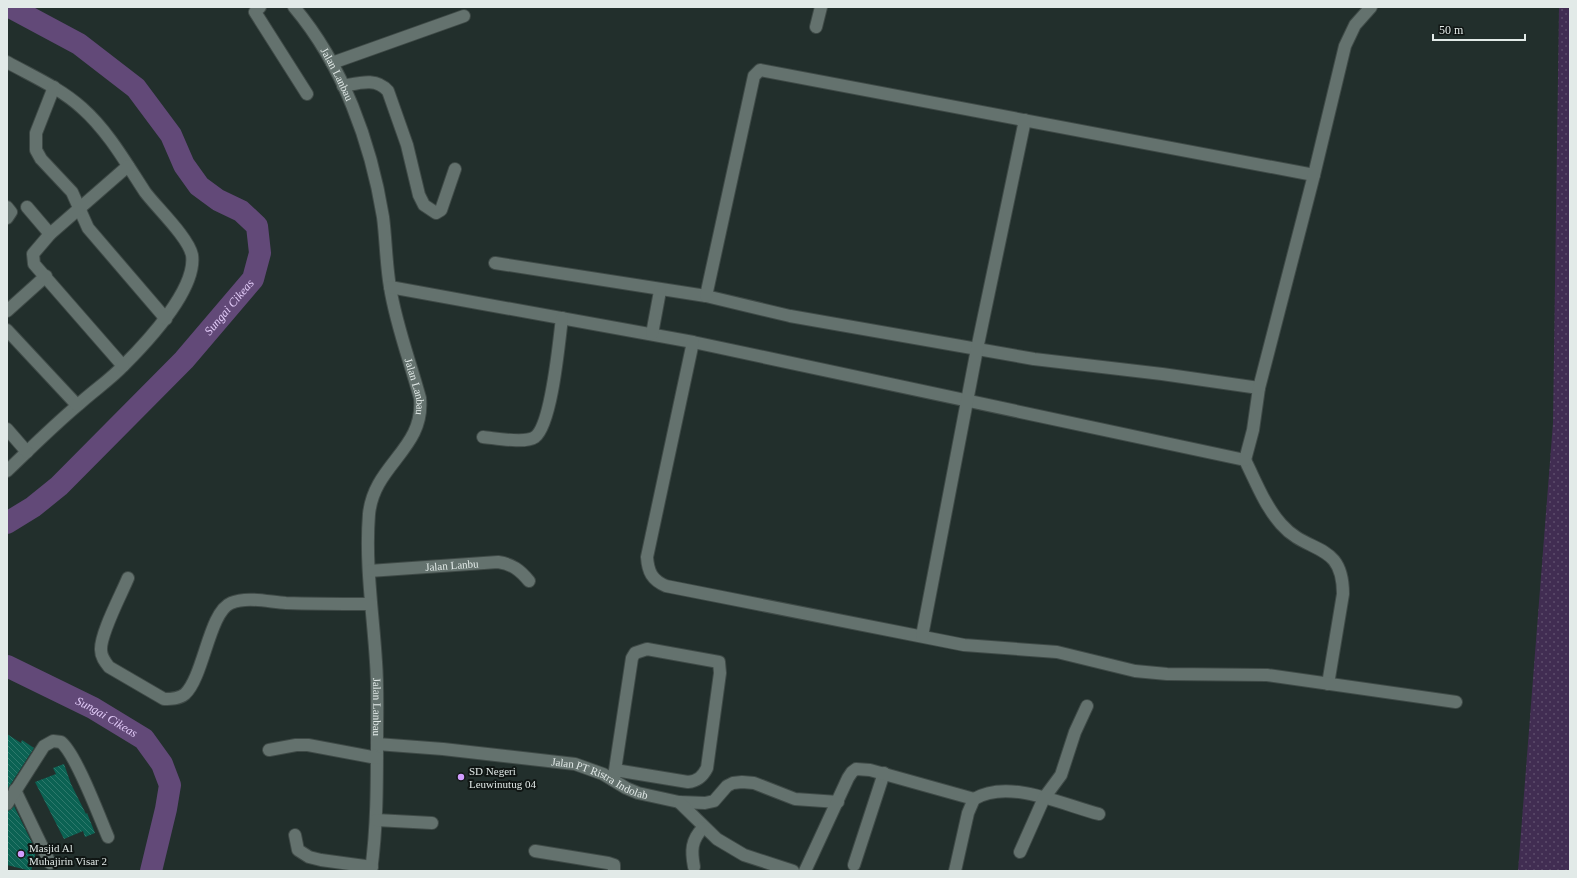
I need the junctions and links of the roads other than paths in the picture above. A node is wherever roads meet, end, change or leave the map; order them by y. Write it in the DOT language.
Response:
graph roads {
  1 [pos="294,7"];
  2 [pos="821,7"];
  3 [pos="1370,7"];
  4 [pos="255,9"];
  5 [pos="464,16"];
  6 [pos="816,27"];
  7 [pos="7,62"];
  8 [pos="332,63"];
  9 [pos="343,86"];
  10 [pos="54,87"];
  11 [pos="307,94"];
  12 [pos="1025,120"];
  13 [pos="128,166"];
  14 [pos="455,169"];
  15 [pos="1314,175"];
  16 [pos="7,207"];
  17 [pos="27,207"];
  18 [pos="80,210"];
  19 [pos="7,218"];
  20 [pos="50,234"];
  21 [pos="494,263"];
  22 [pos="46,276"];
  23 [pos="390,287"];
  24 [pos="660,291"];
  25 [pos="706,296"];
  26 [pos="7,311"];
  27 [pos="562,318"];
  28 [pos="166,319"];
  29 [pos="7,330"];
  30 [pos="652,334"];
  31 [pos="692,342"];
  32 [pos="976,350"];
  33 [pos="123,366"];
  34 [pos="1260,388"];
  35 [pos="967,401"];
  36 [pos="77,405"];
  37 [pos="7,429"];
  38 [pos="483,437"];
  39 [pos="26,452"];
  40 [pos="1245,460"];
  41 [pos="7,471"];
  42 [pos="368,571"];
  43 [pos="128,578"];
  44 [pos="529,581"];
  45 [pos="371,604"];
  46 [pos="922,636"];
  47 [pos="1328,684"];
  48 [pos="1456,702"];
  49 [pos="1087,706"];
  50 [pos="377,744"];
  51 [pos="269,750"];
  52 [pos="377,758"];
  53 [pos="884,773"];
  54 [pos="614,775"];
  55 [pos="15,790"];
  56 [pos="1044,798"];
  57 [pos="974,799"];
  58 [pos="679,802"];
  59 [pos="838,802"];
  60 [pos="7,804"];
  61 [pos="1099,814"];
  62 [pos="376,820"];
  63 [pos="432,824"];
  64 [pos="703,828"];
  65 [pos="295,836"];
  66 [pos="108,837"];
  67 [pos="536,851"];
  68 [pos="1020,852"];
  69 [pos="50,863"];
  70 [pos="854,865"];
  71 [pos="762,866"];
  72 [pos="694,867"];
  73 [pos="371,869"];
  74 [pos="616,869"];
  75 [pos="793,871"];
  76 [pos="805,871"];
  77 [pos="955,871"];
  1 -- 8 [label="street, Jalan Lanbau"];
  2 -- 6 [label="street"];
  3 -- 15 [label="street"];
  4 -- 11 [label="street"];
  5 -- 8 [label="street"];
  7 -- 10 [label="street"];
  8 -- 9 [label="street, Jalan Lanbau"];
  9 -- 14 [label="street"];
  9 -- 23 [label="street, Jalan Lanbau"];
  10 -- 13 [label="street"];
  10 -- 18 [label="street"];
  12 -- 15 [label="street"];
  12 -- 25 [label="street"];
  12 -- 32 [label="street"];
  13 -- 18 [label="street"];
  13 -- 28 [label="street"];
  15 -- 34 [label="street"];
  16 -- 19 [label="street"];
  17 -- 20 [label="street"];
  18 -- 20 [label="street"];
  18 -- 28 [label="street"];
  20 -- 22 [label="street"];
  21 -- 24 [label="street"];
  22 -- 26 [label="street"];
  22 -- 33 [label="street"];
  23 -- 27 [label="street"];
  23 -- 42 [label="street, Jalan Lanbau"];
  24 -- 25 [label="street"];
  24 -- 30 [label="street"];
  25 -- 32 [label="street"];
  27 -- 30 [label="street"];
  27 -- 38 [label="street"];
  28 -- 33 [label="street"];
  29 -- 36 [label="street"];
  30 -- 31 [label="street"];
  31 -- 35 [label="street"];
  31 -- 46 [label="street"];
  32 -- 34 [label="street"];
  32 -- 35 [label="street"];
  33 -- 36 [label="street"];
  34 -- 40 [label="street"];
  35 -- 40 [label="street"];
  35 -- 46 [label="street"];
  36 -- 39 [label="street"];
  37 -- 39 [label="street"];
  39 -- 41 [label="street"];
  40 -- 47 [label="street"];
  42 -- 44 [label="street, Jalan Lanbu"];
  42 -- 45 [label="street, Jalan Lanbau"];
  43 -- 45 [label="street"];
  45 -- 50 [label="street, Jalan Lanbau"];
  46 -- 47 [label="street"];
  47 -- 48 [label="street"];
  49 -- 56 [label="street"];
  50 -- 52 [label="street, Jalan Lanbau"];
  50 -- 54 [label="street, Jalan PT Ristra Indolab"];
  51 -- 52 [label="street"];
  52 -- 62 [label="street, Jalan Lanbau"];
  53 -- 57 [label="street"];
  53 -- 59 [label="street"];
  53 -- 70 [label="street"];
  54 -- 54 [label="street"];
  54 -- 58 [label="street, Jalan PT Ristra Indolab"];
  55 -- 60 [label="street"];
  55 -- 66 [label="street"];
  55 -- 69 [label="street"];
  56 -- 57 [label="street"];
  56 -- 61 [label="street"];
  56 -- 68 [label="street"];
  57 -- 77 [label="street"];
  58 -- 59 [label="street, Jalan PT Ristra Indolab"];
  58 -- 64 [label="street"];
  59 -- 76 [label="street"];
  62 -- 63 [label="street"];
  62 -- 73 [label="street, Jalan Lanbau"];
  64 -- 71 [label="street"];
  64 -- 72 [label="street"];
  65 -- 73 [label="street"];
  67 -- 74 [label="street"];
  71 -- 75 [label="street"];
}
